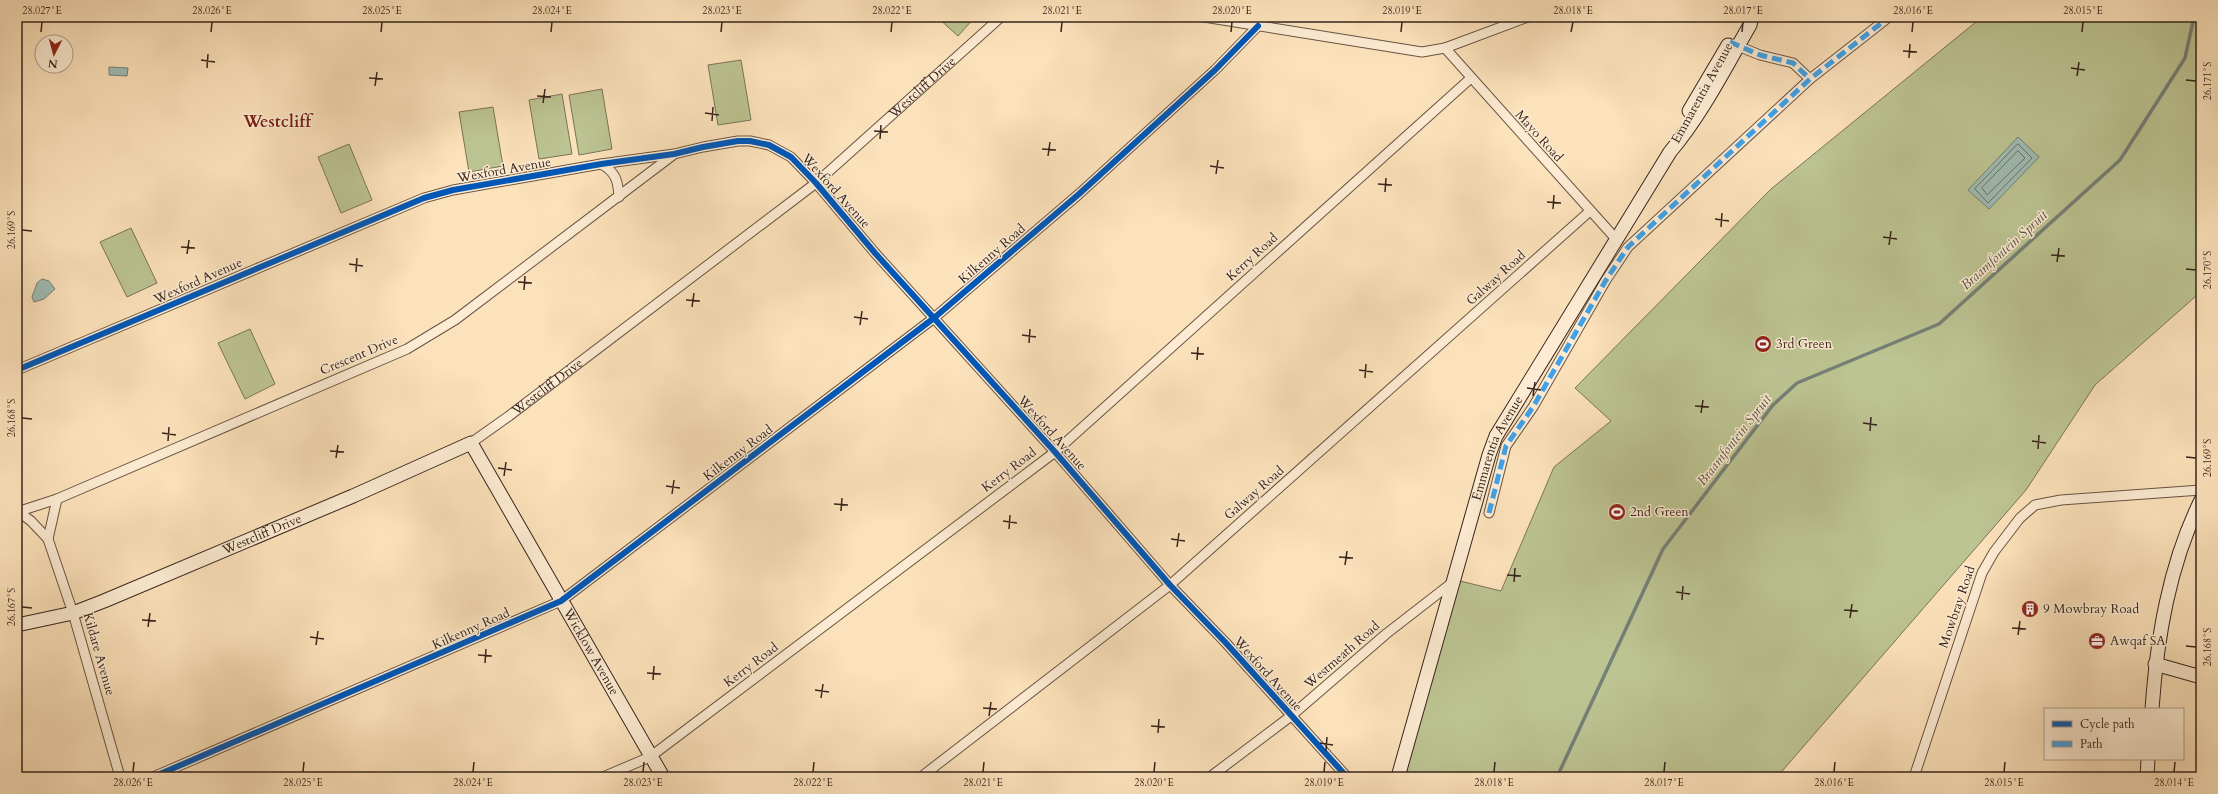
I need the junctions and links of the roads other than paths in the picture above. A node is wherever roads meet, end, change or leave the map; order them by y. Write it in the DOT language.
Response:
graph roads {
  1 [pos="1001,17"];
  2 [pos="1204,17"];
  3 [pos="1528,17"];
  4 [pos="1889,17"];
  5 [pos="1752,18"];
  6 [pos="1258,26"];
  7 [pos="1734,44"];
  8 [pos="1445,48"];
  9 [pos="1470,78"];
  10 [pos="1810,79"];
  11 [pos="674,154"];
  12 [pos="601,164"];
  13 [pos="816,183"];
  14 [pos="619,197"];
  15 [pos="1590,211"];
  16 [pos="1616,239"];
  17 [pos="934,318"];
  18 [pos="17,370"];
  19 [pos="471,443"];
  20 [pos="1055,452"];
  21 [pos="2201,490"];
  22 [pos="57,499"];
  23 [pos="2201,500"];
  24 [pos="18,512"];
  25 [pos="1489,513"];
  26 [pos="48,539"];
  27 [pos="1454,582"];
  28 [pos="1170,584"];
  29 [pos="561,601"];
  30 [pos="73,613"];
  31 [pos="17,625"];
  32 [pos="2155,664"];
  33 [pos="2201,676"];
  34 [pos="2152,708"];
  35 [pos="1291,716"];
  36 [pos="650,757"];
  37 [pos="2148,760"];
  38 [pos="120,777"];
  39 [pos="153,777"];
  40 [pos="604,777"];
  41 [pos="663,777"];
  42 [pos="921,777"];
  43 [pos="1210,777"];
  44 [pos="1347,777"];
  45 [pos="1398,777"];
  46 [pos="1914,777"];
  47 [pos="2147,777"];
  1 -- 13 [label="street, Westcliff Drive"];
  2 -- 6 [label="street"];
  3 -- 8 [label="street"];
  4 -- 10 [label="street"];
  5 -- 7 [label="street, Emmarentia Avenue"];
  6 -- 8 [label="street"];
  6 -- 17 [label="street, Kilkenny Road"];
  7 -- 10 [label="street"];
  7 -- 16 [label="street, Emmarentia Avenue"];
  8 -- 9 [label="street, Mayo Road"];
  9 -- 15 [label="street, Mayo Road"];
  9 -- 20 [label="street, Kerry Road"];
  10 -- 25 [label="street"];
  11 -- 12 [label="street, Wexford Avenue"];
  11 -- 13 [label="street, Wexford Avenue"];
  11 -- 14 [label="street, Crescent Drive"];
  12 -- 14 [label="street"];
  12 -- 18 [label="street, Wexford Avenue"];
  13 -- 17 [label="street, Wexford Avenue"];
  13 -- 19 [label="street, Westcliff Drive"];
  14 -- 22 [label="street, Crescent Drive"];
  15 -- 16 [label="street, Mayo Road"];
  15 -- 28 [label="street, Galway Road"];
  16 -- 27 [label="street, Emmarentia Avenue"];
  17 -- 20 [label="street, Wexford Avenue"];
  17 -- 29 [label="street, Kilkenny Road"];
  19 -- 29 [label="street, Wicklow Avenue"];
  19 -- 30 [label="street, Westcliff Drive"];
  20 -- 28 [label="street, Wexford Avenue"];
  20 -- 36 [label="street, Kerry Road"];
  21 -- 46 [label="street, Mowbray Road"];
  22 -- 24 [label="street, Crescent Drive"];
  22 -- 26 [label="street"];
  23 -- 32 [label="street"];
  24 -- 26 [label="street, Kildare Avenue"];
  26 -- 30 [label="street, Kildare Avenue"];
  27 -- 35 [label="street, Westmeath Road"];
  27 -- 45 [label="street, Emmarentia Avenue"];
  28 -- 35 [label="street, Wexford Avenue"];
  28 -- 42 [label="street, Galway Road"];
  29 -- 36 [label="street, Wicklow Avenue"];
  29 -- 39 [label="street, Kilkenny Road"];
  30 -- 31 [label="street, Westcliff Drive"];
  30 -- 38 [label="street, Kildare Avenue"];
  32 -- 33 [label="street"];
  32 -- 34 [label="street"];
  35 -- 43 [label="street, Westmeath Road"];
  35 -- 44 [label="street, Wexford Avenue"];
  36 -- 40 [label="street, Kerry Road"];
  36 -- 41 [label="street, Wicklow Avenue"];
  37 -- 47 [label="street"];
}
